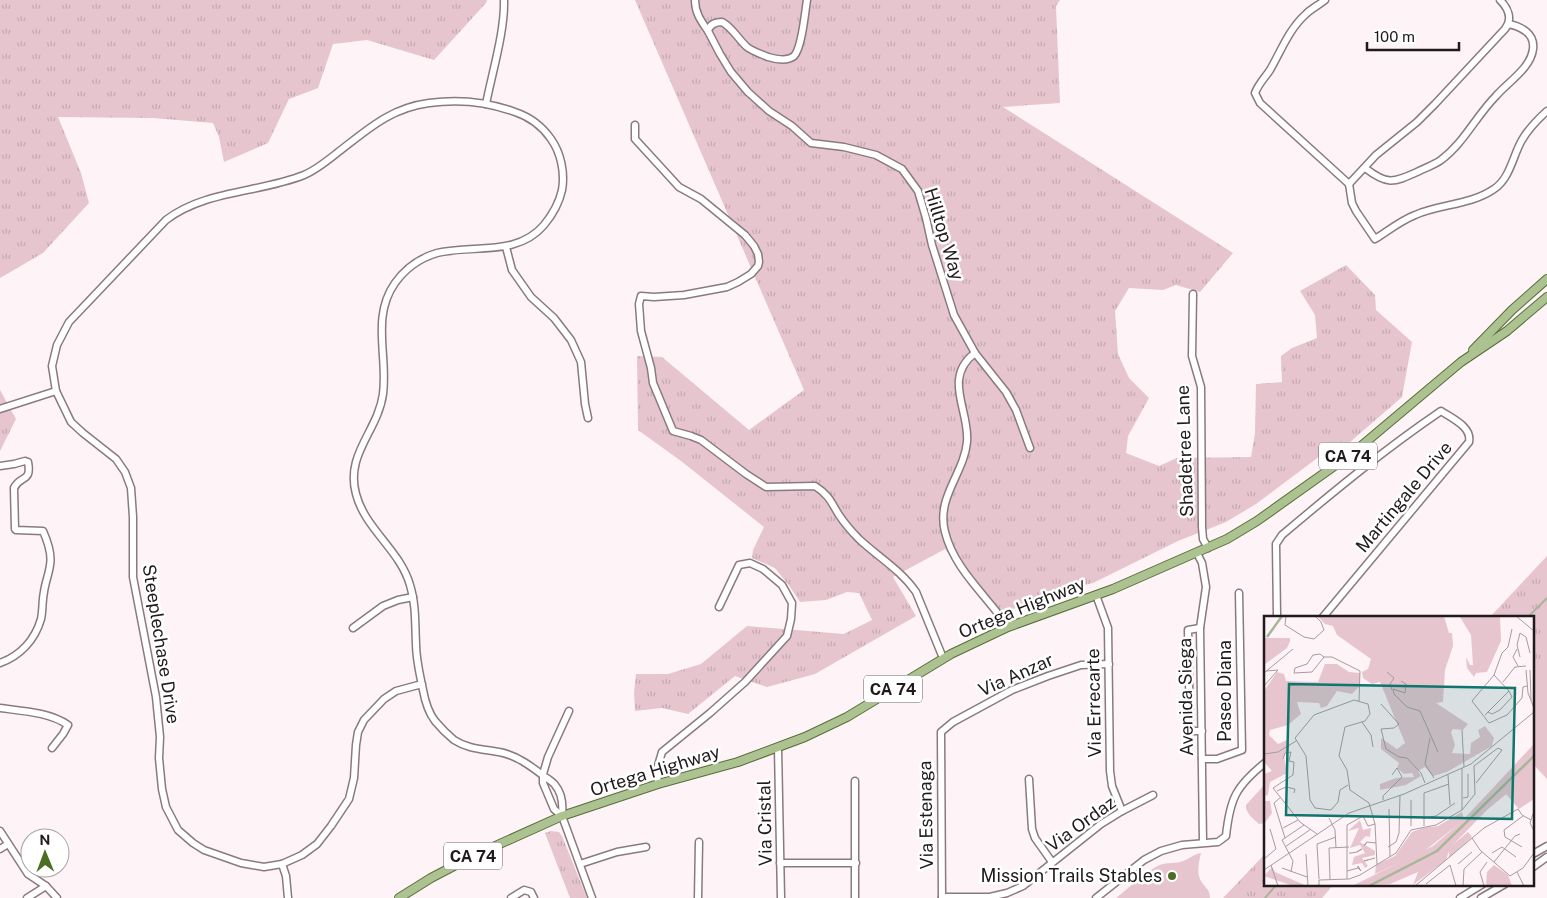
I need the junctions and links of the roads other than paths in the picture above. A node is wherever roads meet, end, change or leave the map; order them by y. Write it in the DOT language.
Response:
graph roads {
  1 [pos="504,0"];
  2 [pos="695,0"];
  3 [pos="807,0"];
  4 [pos="1325,0"];
  5 [pos="1500,0"];
  6 [pos="1510,24"];
  7 [pos="708,31"];
  8 [pos="486,104"];
  9 [pos="1547,111"];
  10 [pos="635,124"];
  11 [pos="1365,168"];
  12 [pos="1348,184"];
  13 [pos="506,247"];
  14 [pos="1547,279"];
  15 [pos="1193,294"];
  16 [pos="1547,297"];
  17 [pos="975,353"];
  18 [pos="1461,362"];
  19 [pos="56,391"];
  20 [pos="0,409"];
  21 [pos="588,418"];
  22 [pos="1030,448"];
  23 [pos="0,466"];
  24 [pos="1208,548"];
  25 [pos="1197,553"];
  26 [pos="1239,593"];
  27 [pos="1096,595"];
  28 [pos="413,596"];
  29 [pos="718,607"];
  30 [pos="1277,616"];
  31 [pos="1324,616"];
  32 [pos="1008,626"];
  33 [pos="353,628"];
  34 [pos="1200,628"];
  35 [pos="943,658"];
  36 [pos="0,663"];
  37 [pos="1109,664"];
  38 [pos="422,684"];
  39 [pos="0,708"];
  40 [pos="569,711"];
  41 [pos="1202,731"];
  42 [pos="941,732"];
  43 [pos="52,748"];
  44 [pos="778,748"];
  45 [pos="1202,759"];
  46 [pos="1264,764"];
  47 [pos="543,774"];
  48 [pos="1029,778"];
  49 [pos="855,782"];
  50 [pos="658,784"];
  51 [pos="1153,795"];
  52 [pos="1122,811"];
  53 [pos="562,816"];
  54 [pos="0,831"];
  55 [pos="699,842"];
  56 [pos="1203,842"];
  57 [pos="8,844"];
  58 [pos="1547,846"];
  59 [pos="646,847"];
  60 [pos="0,849"];
  61 [pos="1534,853"];
  62 [pos="1547,857"];
  63 [pos="1052,862"];
  64 [pos="780,863"];
  65 [pos="856,863"];
  66 [pos="282,864"];
  67 [pos="580,864"];
  68 [pos="1534,866"];
  69 [pos="46,886"];
  70 [pos="1480,886"];
  71 [pos="1501,886"];
  72 [pos="27,898"];
  73 [pos="57,898"];
  74 [pos="288,898"];
  75 [pos="399,898"];
  76 [pos="510,898"];
  77 [pos="534,898"];
  78 [pos="592,898"];
  79 [pos="698,898"];
  80 [pos="781,898"];
  81 [pos="856,898"];
  82 [pos="942,898"];
  83 [pos="1096,898"];
  84 [pos="1460,898"];
  85 [pos="1480,898"];
  1 -- 8 [label="street"];
  2 -- 7 [label="street, Hilltop Way"];
  3 -- 7 [label="street"];
  4 -- 12 [label="street"];
  5 -- 6 [label="street"];
  6 -- 11 [label="street"];
  6 -- 11 [label="street"];
  7 -- 17 [label="street, Hilltop Way"];
  8 -- 13 [label="street, Steeplechase Drive"];
  8 -- 19 [label="street, Steeplechase Drive"];
  9 -- 12 [label="street"];
  10 -- 35 [label="street"];
  11 -- 12 [label="street"];
  13 -- 21 [label="street"];
  13 -- 28 [label="street, Steeplechase Drive"];
  14 -- 18 [label="main road, Ortega Highway / CA 74"];
  15 -- 24 [label="street, Shadetree Lane"];
  16 -- 18 [label="main road, Ortega Highway / CA 74"];
  17 -- 22 [label="street, Hilltop Way"];
  17 -- 32 [label="street"];
  18 -- 24 [label="main road, Ortega Highway / CA 74"];
  19 -- 20 [label="street"];
  19 -- 66 [label="street, Steeplechase Drive"];
  23 -- 36 [label="street"];
  24 -- 25 [label="main road, Ortega Highway / CA 74"];
  25 -- 27 [label="main road, Ortega Highway / CA 74"];
  25 -- 34 [label="street, Avenida Siega"];
  26 -- 45 [label="street, Paseo Diana"];
  27 -- 32 [label="main road, Ortega Highway / CA 74"];
  27 -- 37 [label="street, Via Errecarte"];
  28 -- 33 [label="street"];
  28 -- 38 [label="street, Steeplechase Drive"];
  29 -- 50 [label="street"];
  30 -- 31 [label="street, Martingale Drive"];
  32 -- 35 [label="main road, Ortega Highway / CA 74"];
  34 -- 41 [label="street, Avenida Siega"];
  34 -- 41 [label="street"];
  35 -- 44 [label="main road, Ortega Highway / CA 74"];
  37 -- 42 [label="street, Via Anzar"];
  37 -- 52 [label="street, Via Errecarte"];
  38 -- 47 [label="street, Steeplechase Drive"];
  38 -- 66 [label="street, Steeplechase Drive"];
  39 -- 43 [label="street"];
  40 -- 47 [label="street"];
  41 -- 45 [label="street, Avenida Siega"];
  42 -- 82 [label="street, Via Estenaga"];
  44 -- 50 [label="main road, Ortega Highway / CA 74"];
  44 -- 64 [label="street, Via Cristal"];
  45 -- 56 [label="street, Avenida Siega"];
  46 -- 56 [label="street"];
  47 -- 53 [label="street"];
  47 -- 53 [label="street, Steeplechase Drive"];
  48 -- 63 [label="street"];
  49 -- 65 [label="street"];
  50 -- 53 [label="main road, Ortega Highway / CA 74"];
  51 -- 52 [label="street, Via Ordaz"];
  52 -- 63 [label="street, Via Ordaz"];
  53 -- 67 [label="street"];
  53 -- 75 [label="main road, Ortega Highway / CA 74"];
  54 -- 57 [label="street"];
  55 -- 79 [label="street"];
  56 -- 83 [label="street"];
  57 -- 60 [label="street"];
  57 -- 69 [label="street"];
  58 -- 61 [label="street"];
  59 -- 67 [label="street"];
  62 -- 68 [label="street"];
  63 -- 82 [label="street, Via Ordaz"];
  64 -- 65 [label="street"];
  64 -- 80 [label="street, Via Cristal"];
  65 -- 81 [label="street"];
  66 -- 74 [label="street"];
  67 -- 78 [label="street"];
  69 -- 72 [label="street"];
  69 -- 73 [label="street"];
  70 -- 84 [label="street"];
  71 -- 85 [label="street"];
  76 -- 77 [label="street"];
}
